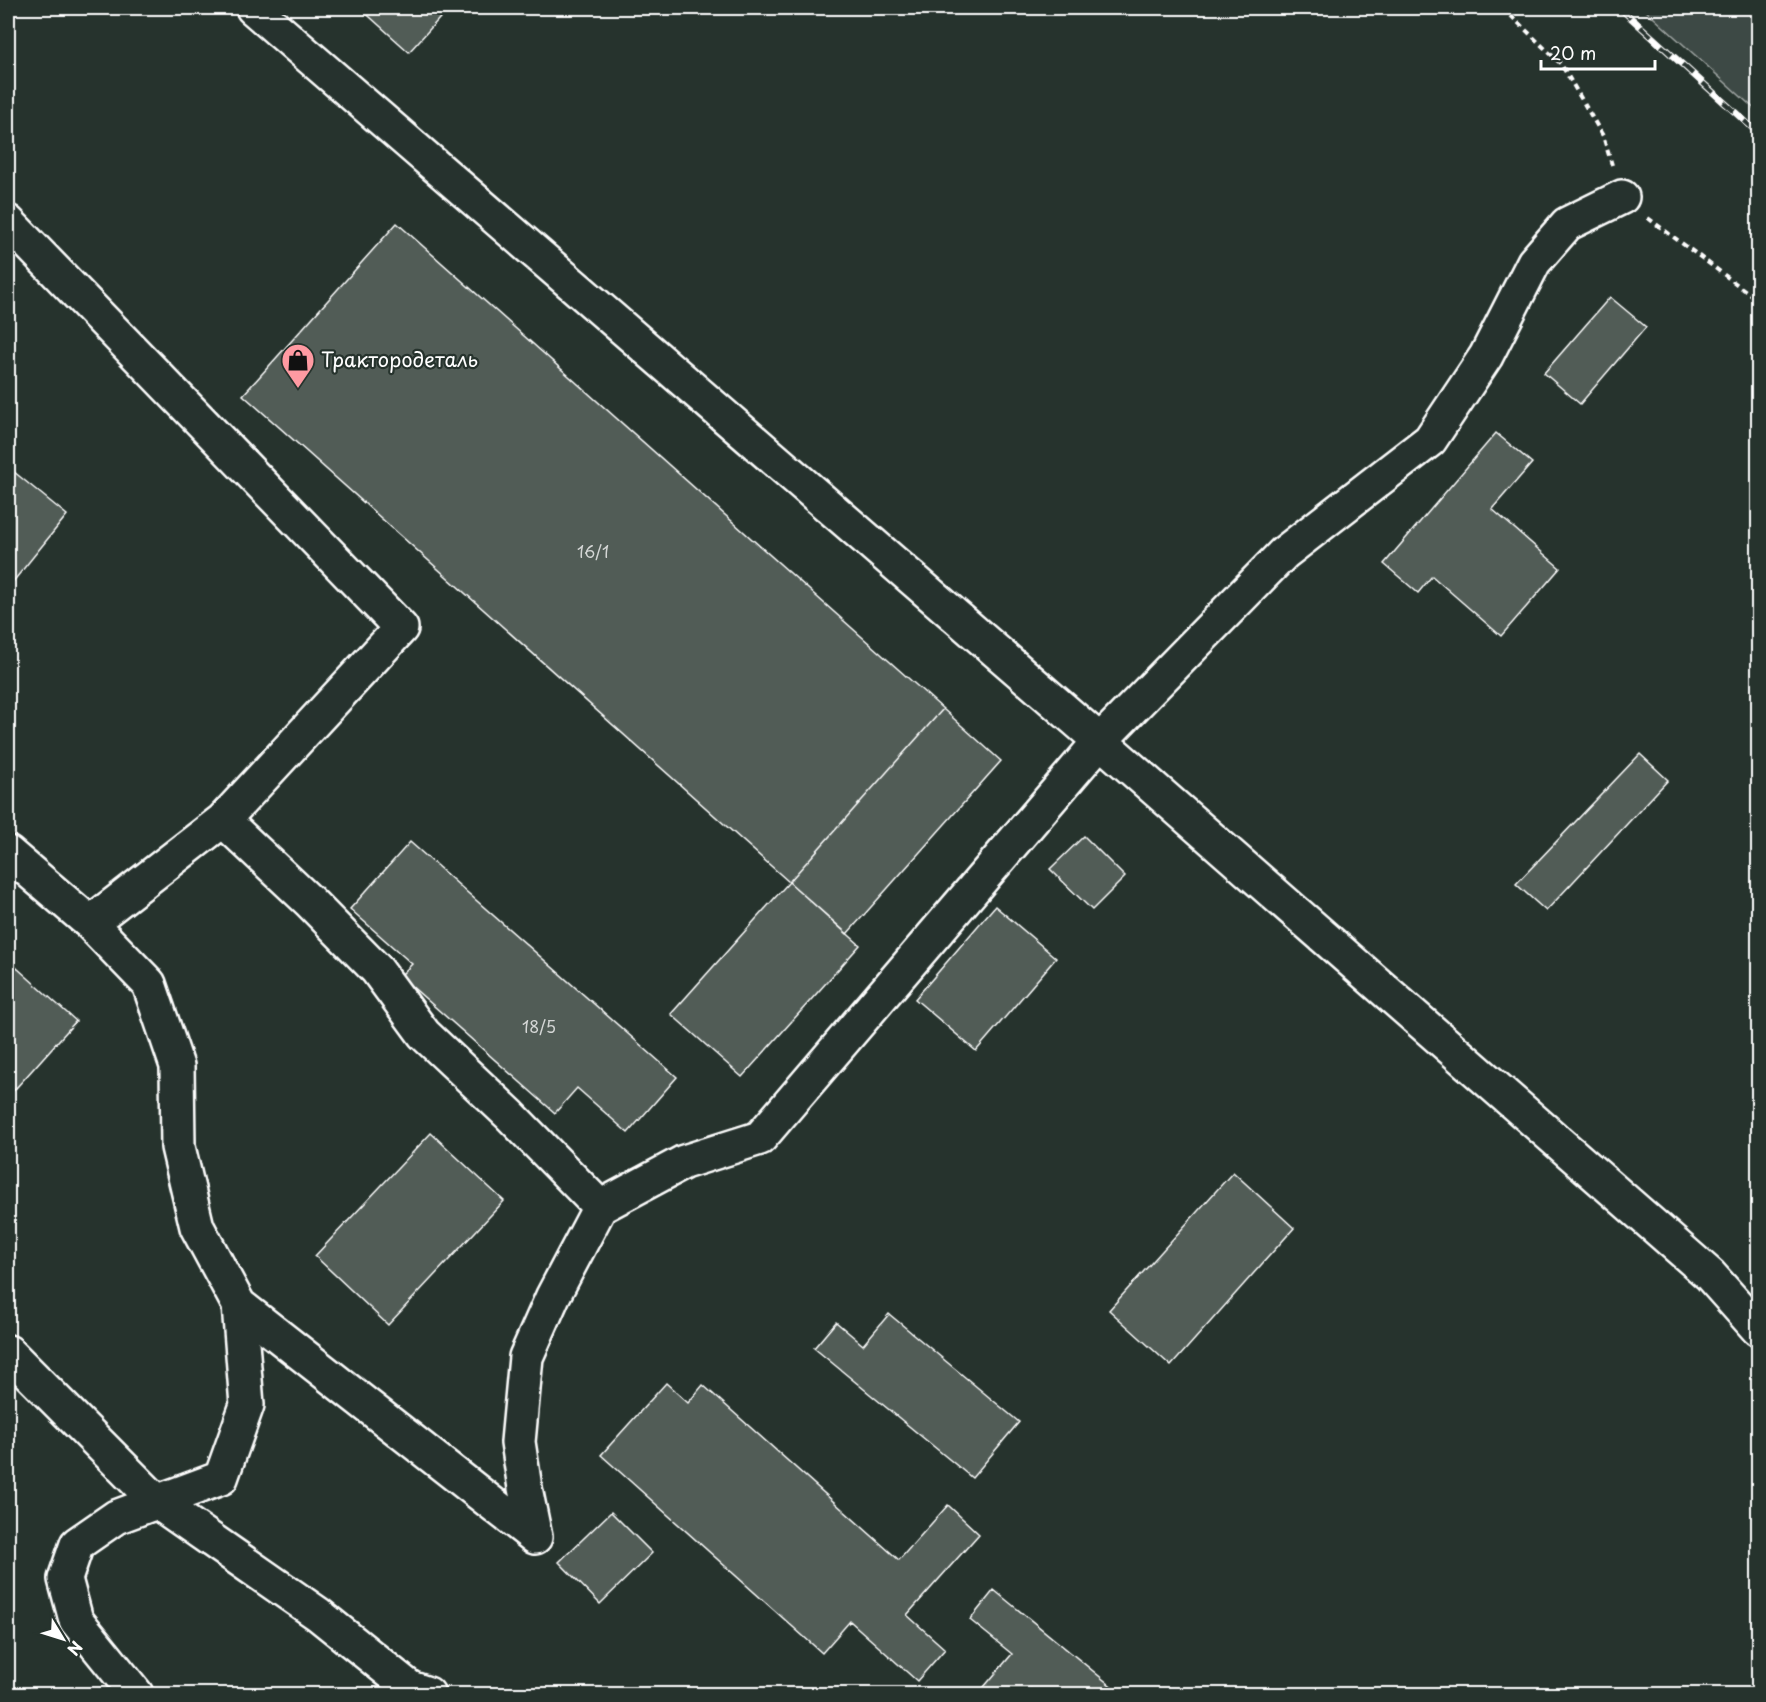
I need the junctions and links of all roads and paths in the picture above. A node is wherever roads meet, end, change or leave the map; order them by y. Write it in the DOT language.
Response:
graph roads {
  1 [pos="253,8"];
  2 [pos="1622,197"];
  3 [pos="8,222"];
  4 [pos="1100,741"];
  5 [pos="223,820"];
  6 [pos="8,853"];
  7 [pos="90,922"];
  8 [pos="600,1207"];
  9 [pos="239,1305"];
  10 [pos="1758,1329"];
  11 [pos="8,1352"];
  12 [pos="157,1502"];
  13 [pos="136,1695"];
  14 [pos="428,1695"];
  1 -- 4 [label="lane"];
  2 -- 4 [label="lane"];
  3 -- 5 [label="lane"];
  4 -- 8 [label="lane"];
  4 -- 10 [label="lane"];
  5 -- 7 [label="lane"];
  5 -- 8 [label="lane"];
  6 -- 7 [label="lane"];
  7 -- 9 [label="lane"];
  8 -- 9 [label="lane"];
  9 -- 12 [label="lane"];
  11 -- 12 [label="lane"];
  12 -- 13 [label="lane"];
  12 -- 14 [label="lane"];
}
